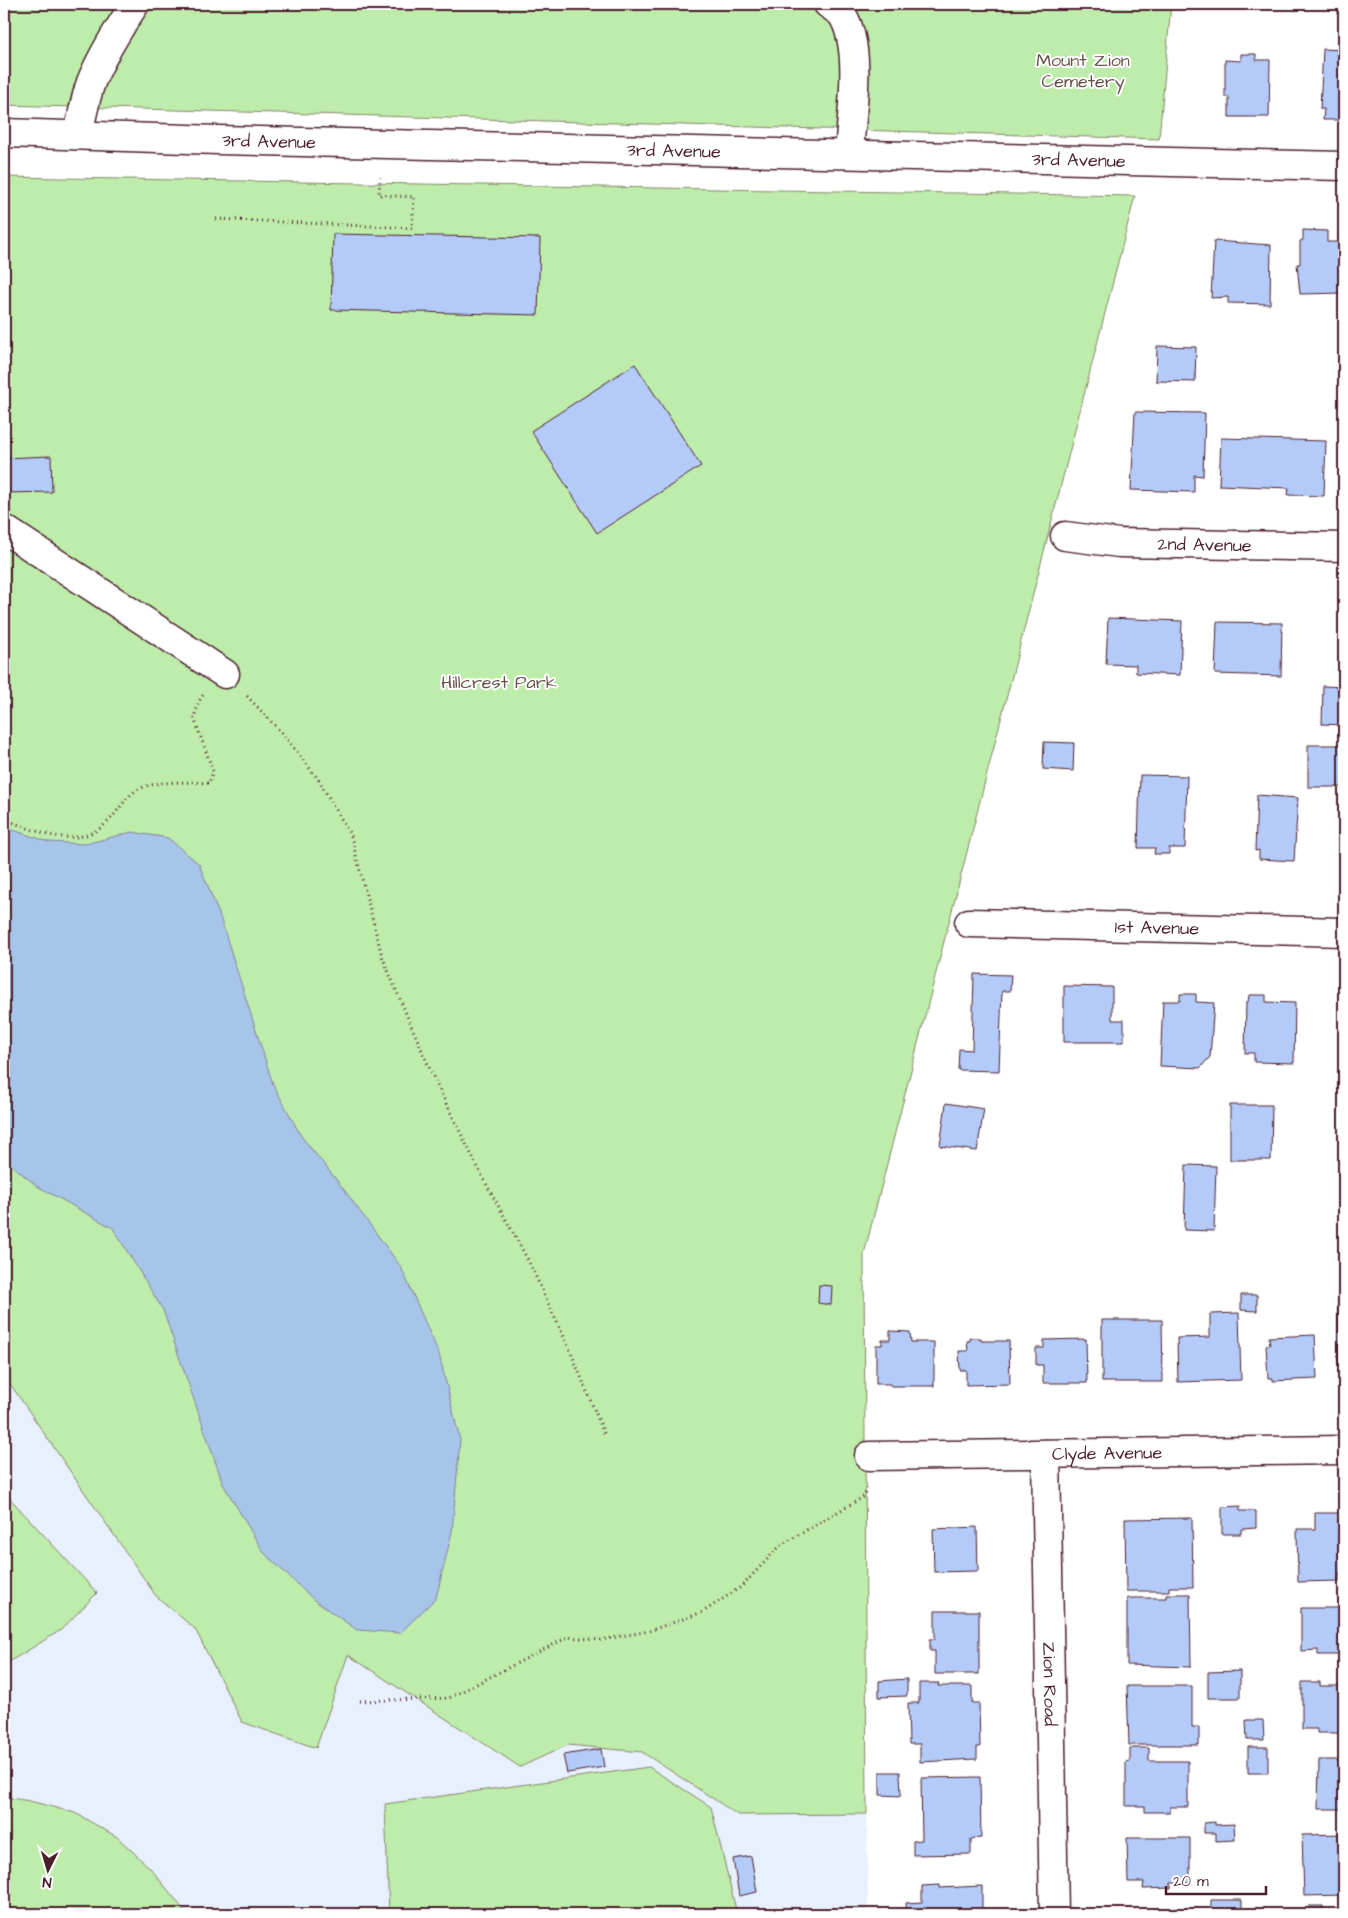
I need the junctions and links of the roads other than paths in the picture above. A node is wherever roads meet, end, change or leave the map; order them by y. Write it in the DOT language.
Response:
graph roads {
  1 [pos="135,4"];
  2 [pos="828,4"];
  3 [pos="4,133"];
  4 [pos="78,135"];
  5 [pos="849,154"];
  6 [pos="1344,166"];
  7 [pos="4,529"];
  8 [pos="1065,536"];
  9 [pos="1344,547"];
  10 [pos="223,672"];
  11 [pos="969,923"];
  12 [pos="1344,932"];
  13 [pos="1344,1450"];
  14 [pos="1046,1454"];
  15 [pos="869,1456"];
  16 [pos="1054,1914"];
  1 -- 4 [label="street"];
  2 -- 5 [label="street"];
  3 -- 4 [label="street, 3rd Avenue"];
  4 -- 5 [label="street, 3rd Avenue"];
  5 -- 6 [label="street, 3rd Avenue"];
  7 -- 10 [label="street"];
  8 -- 9 [label="street, 2nd Avenue"];
  11 -- 12 [label="street, 1st Avenue"];
  13 -- 14 [label="street, Clyde Avenue"];
  14 -- 15 [label="street, Clyde Avenue"];
  14 -- 16 [label="street, Zion Road"];
}
